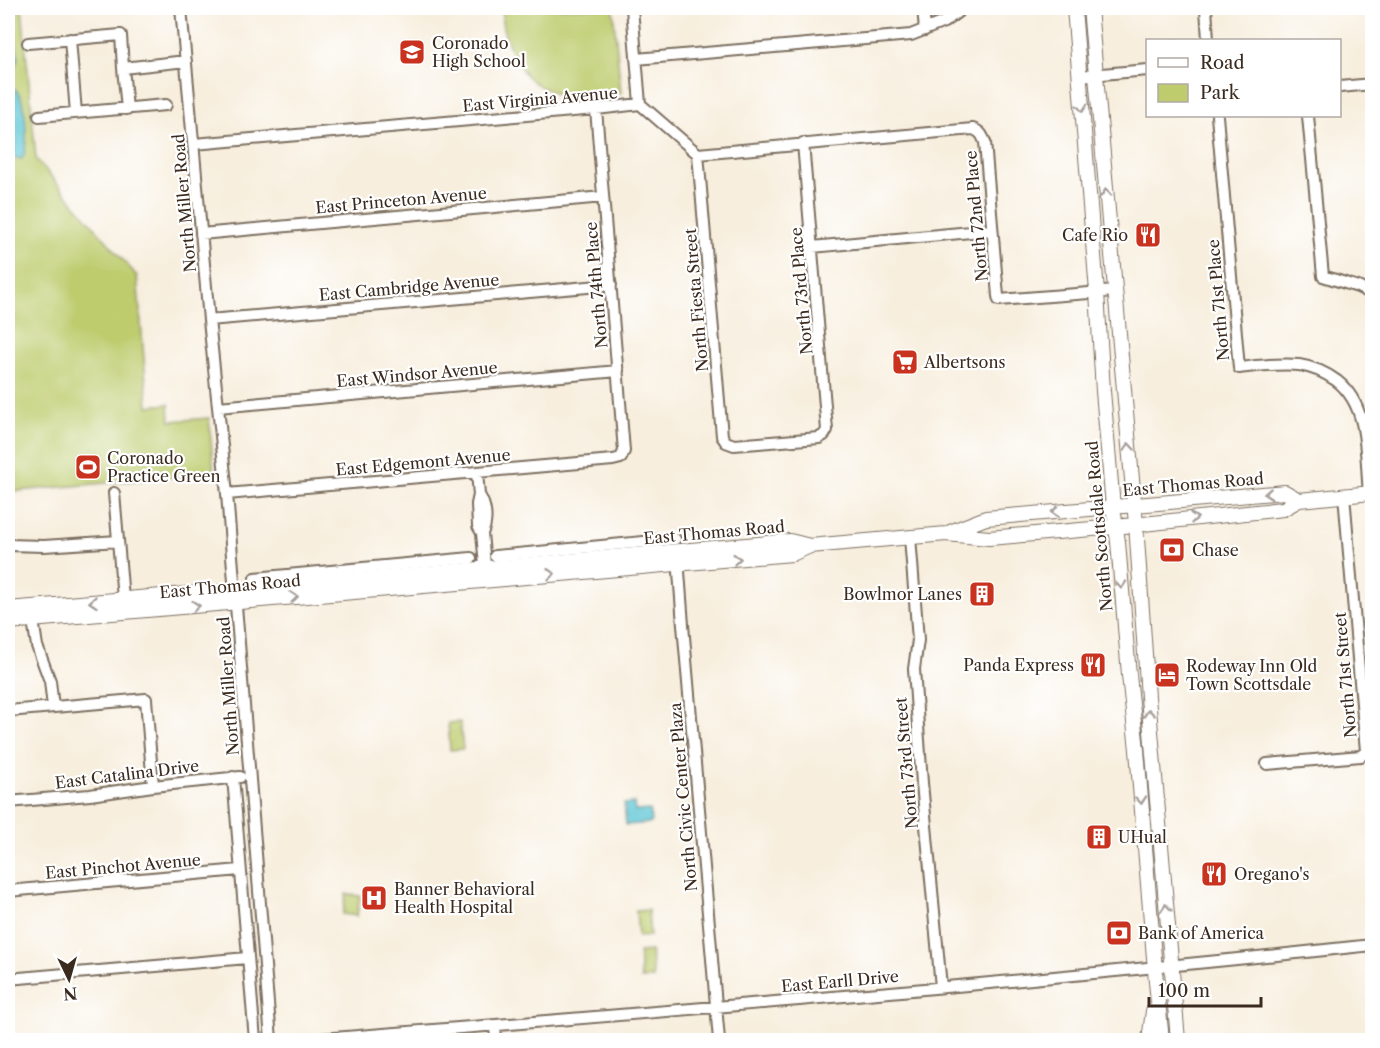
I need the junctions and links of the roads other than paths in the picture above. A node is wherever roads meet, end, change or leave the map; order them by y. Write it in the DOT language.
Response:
graph roads {
  1 [pos="181,8"];
  2 [pos="632,8"];
  3 [pos="923,8"];
  4 [pos="963,8"];
  5 [pos="1074,8"];
  6 [pos="1090,8"];
  7 [pos="1206,8"];
  8 [pos="925,30"];
  9 [pos="70,39"];
  10 [pos="1208,39"];
  11 [pos="28,43"];
  12 [pos="636,59"];
  13 [pos="186,61"];
  14 [pos="123,68"];
  15 [pos="1146,70"];
  16 [pos="1095,74"];
  17 [pos="1079,76"];
  18 [pos="1372,84"];
  19 [pos="1341,87"];
  20 [pos="166,105"];
  21 [pos="640,105"];
  22 [pos="127,109"];
  23 [pos="596,110"];
  24 [pos="76,113"];
  25 [pos="39,116"];
  26 [pos="1217,117"];
  27 [pos="1308,117"];
  28 [pos="803,143"];
  29 [pos="194,144"];
  30 [pos="698,154"];
  31 [pos="603,197"];
  32 [pos="992,230"];
  33 [pos="201,234"];
  34 [pos="812,247"];
  35 [pos="611,285"];
  36 [pos="1115,291"];
  37 [pos="1097,292"];
  38 [pos="1372,292"];
  39 [pos="209,320"];
  40 [pos="1118,335"];
  41 [pos="1100,337"];
  42 [pos="618,371"];
  43 [pos="218,407"];
  44 [pos="824,435"];
  45 [pos="621,458"];
  46 [pos="477,473"];
  47 [pos="114,493"];
  48 [pos="1371,493"];
  49 [pos="227,494"];
  50 [pos="1344,495"];
  51 [pos="1299,500"];
  52 [pos="1134,505"];
  53 [pos="1113,507"];
  54 [pos="1136,524"];
  55 [pos="1115,527"];
  56 [pos="946,534"];
  57 [pos="910,537"];
  58 [pos="118,541"];
  59 [pos="8,545"];
  60 [pos="677,551"];
  61 [pos="495,556"];
  62 [pos="471,558"];
  63 [pos="517,565"];
  64 [pos="455,571"];
  65 [pos="486,574"];
  66 [pos="255,578"];
  67 [pos="306,579"];
  68 [pos="236,596"];
  69 [pos="123,599"];
  70 [pos="8,609"];
  71 [pos="33,620"];
  72 [pos="8,622"];
  73 [pos="54,707"];
  74 [pos="8,711"];
  75 [pos="1267,764"];
  76 [pos="249,776"];
  77 [pos="233,777"];
  78 [pos="153,786"];
  79 [pos="8,802"];
  80 [pos="240,870"];
  81 [pos="8,891"];
  82 [pos="1372,945"];
  83 [pos="247,958"];
  84 [pos="1171,966"];
  85 [pos="1155,968"];
  86 [pos="8,979"];
  87 [pos="1156,982"];
  88 [pos="941,987"];
  89 [pos="717,1008"];
  90 [pos="495,1026"];
  91 [pos="255,1041"];
  92 [pos="271,1041"];
  93 [pos="309,1041"];
  94 [pos="496,1041"];
  95 [pos="719,1041"];
  96 [pos="1149,1041"];
  97 [pos="1162,1041"];
  98 [pos="1178,1041"];
  1 -- 13 [label="street, North Miller Road"];
  2 -- 12 [label="street"];
  3 -- 8 [label="street"];
  4 -- 8 [label="street"];
  5 -- 17 [label="main road, North Scottsdale Road"];
  6 -- 16 [label="main road"];
  7 -- 10 [label="street"];
  8 -- 12 [label="street"];
  9 -- 11 [label="street"];
  9 -- 14 [label="street"];
  9 -- 24 [label="street"];
  12 -- 21 [label="street"];
  13 -- 14 [label="street"];
  13 -- 29 [label="street, North Miller Road"];
  14 -- 22 [label="street"];
  15 -- 16 [label="street"];
  16 -- 17 [label="street"];
  36 -- 16 [label="main road, one-way"];
  17 -- 37 [label="main road, North Scottsdale Road, one-way"];
  18 -- 19 [label="street"];
  20 -- 22 [label="street"];
  21 -- 23 [label="street, East Virginia Avenue"];
  21 -- 30 [label="street, East Virginia Avenue"];
  22 -- 24 [label="street"];
  23 -- 29 [label="street, East Virginia Avenue"];
  23 -- 31 [label="street, North 74th Place"];
  24 -- 25 [label="street"];
  26 -- 48 [label="street, North 71st Place"];
  27 -- 38 [label="street"];
  28 -- 30 [label="street"];
  28 -- 32 [label="street, North 72nd Place"];
  28 -- 34 [label="street, North 73rd Place"];
  29 -- 33 [label="street, North Miller Road"];
  30 -- 44 [label="street, North Fiesta Street"];
  31 -- 33 [label="street, East Princeton Avenue"];
  31 -- 35 [label="street, North 74th Place"];
  32 -- 34 [label="street"];
  32 -- 37 [label="street, North 72nd Place"];
  33 -- 39 [label="street, North Miller Road"];
  34 -- 44 [label="street, North 73rd Place"];
  35 -- 39 [label="street, East Cambridge Avenue"];
  35 -- 42 [label="street, North 74th Place"];
  36 -- 37 [label="street"];
  36 -- 40 [label="main road"];
  37 -- 41 [label="main road, North Scottsdale Road"];
  39 -- 43 [label="street, North Miller Road"];
  40 -- 41 [label="main road"];
  52 -- 40 [label="main road, one-way"];
  41 -- 53 [label="main road, North Scottsdale Road"];
  42 -- 43 [label="street, East Windsor Avenue"];
  42 -- 45 [label="street, North 74th Place"];
  43 -- 49 [label="street, North Miller Road"];
  45 -- 46 [label="street, East Edgemont Avenue"];
  46 -- 49 [label="street, East Edgemont Avenue"];
  46 -- 65 [label="street"];
  47 -- 58 [label="street"];
  48 -- 50 [label="main road, East Thomas Road"];
  49 -- 68 [label="street, North Miller Road"];
  50 -- 51 [label="main road, East Thomas Road"];
  50 -- 75 [label="street, North 71st Street"];
  51 -- 52 [label="main road, East Thomas Road, one-way"];
  54 -- 51 [label="main road, East Thomas Road, one-way"];
  52 -- 53 [label="main road, East Thomas Road"];
  52 -- 54 [label="main road"];
  53 -- 55 [label="main road, North Scottsdale Road"];
  53 -- 56 [label="main road, East Thomas Road, one-way"];
  54 -- 55 [label="main road, East Thomas Road"];
  84 -- 54 [label="main road, one-way"];
  55 -- 56 [label="main road, East Thomas Road"];
  55 -- 85 [label="main road, North Scottsdale Road, one-way"];
  56 -- 57 [label="main road, East Thomas Road"];
  57 -- 60 [label="main road, East Thomas Road"];
  57 -- 88 [label="street, North 73rd Street"];
  58 -- 59 [label="street"];
  58 -- 69 [label="street"];
  63 -- 60 [label="main road, East Thomas Road, one-way"];
  60 -- 63 [label="main road, East Thomas Road"];
  60 -- 89 [label="street, North Civic Center Plaza"];
  61 -- 63 [label="street, East Thomas Road"];
  62 -- 64 [label="street, East Thomas Road"];
  63 -- 65 [label="main road, East Thomas Road"];
  64 -- 65 [label="main road, East Thomas Road"];
  64 -- 67 [label="main road, East Thomas Road"];
  68 -- 64 [label="main road, East Thomas Road, one-way"];
  66 -- 67 [label="street, East Thomas Road"];
  67 -- 68 [label="main road, East Thomas Road"];
  68 -- 69 [label="main road, East Thomas Road"];
  71 -- 68 [label="main road, East Thomas Road, one-way"];
  68 -- 76 [label="street, North Miller Road"];
  69 -- 70 [label="main road, East Thomas Road, one-way"];
  71 -- 72 [label="main road, East Thomas Road"];
  71 -- 73 [label="street"];
  73 -- 74 [label="street"];
  73 -- 78 [label="street"];
  76 -- 77 [label="street, East Catalina Drive"];
  76 -- 92 [label="street, North Miller Road"];
  77 -- 78 [label="street, East Catalina Drive"];
  77 -- 80 [label="street, North Miller Road"];
  78 -- 79 [label="street, East Catalina Drive"];
  80 -- 81 [label="street, East Pinchot Avenue"];
  80 -- 83 [label="street, North Miller Road"];
  82 -- 84 [label="street, East Earll Drive"];
  83 -- 86 [label="street"];
  83 -- 91 [label="street, North Miller Road"];
  84 -- 85 [label="street, East Earll Drive"];
  84 -- 98 [label="main road"];
  85 -- 87 [label="main road, North Scottsdale Road"];
  85 -- 88 [label="street, East Earll Drive"];
  87 -- 96 [label="main road"];
  87 -- 97 [label="main road, North Scottsdale Road"];
  88 -- 89 [label="street, East Earll Drive"];
  89 -- 90 [label="street, East Earll Drive"];
  89 -- 95 [label="street, North Civic Center Plaza"];
  90 -- 93 [label="street, East Earll Drive"];
  90 -- 94 [label="street"];
}
